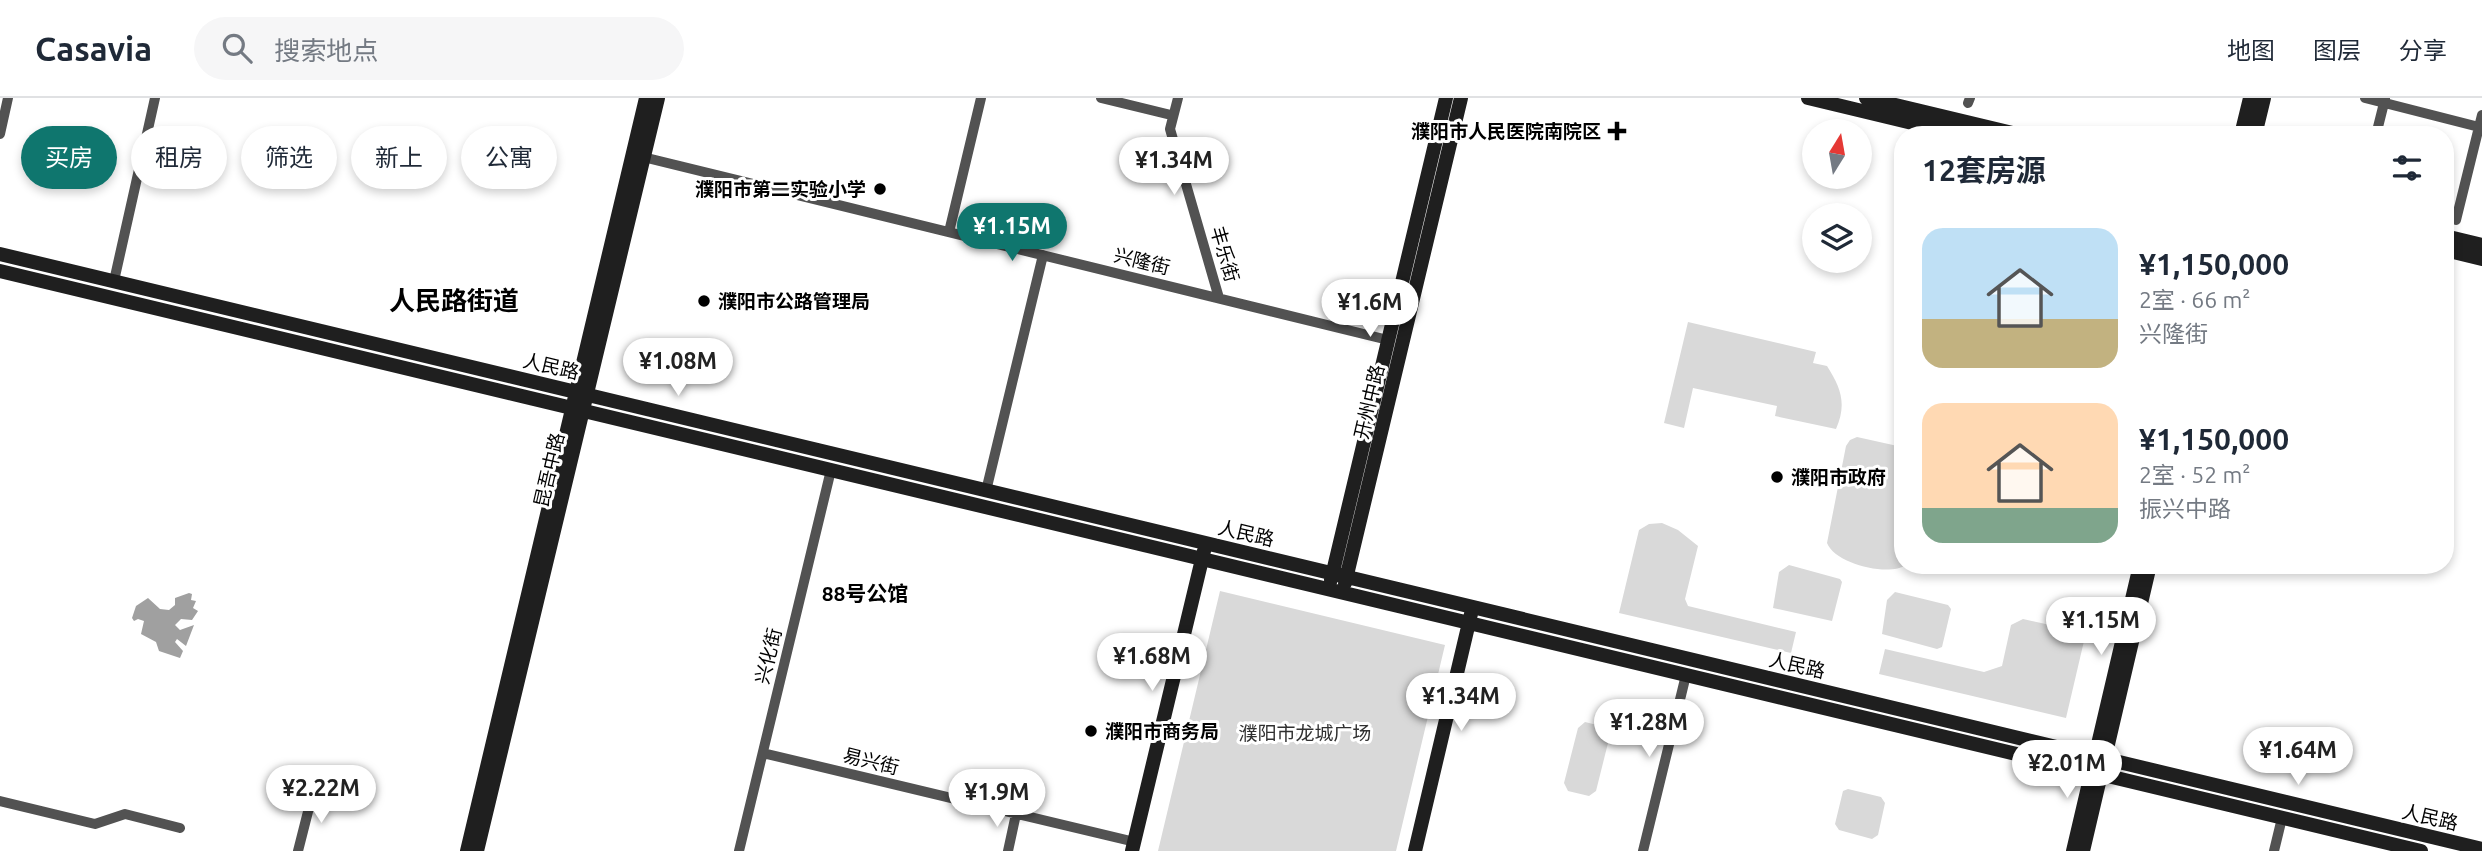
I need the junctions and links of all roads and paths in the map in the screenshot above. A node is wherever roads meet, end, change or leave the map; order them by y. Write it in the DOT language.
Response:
graph roads {
  1 [pos="8,98"];
  2 [pos="155,98"];
  3 [pos="646,98"];
  4 [pos="658,98"];
  5 [pos="981,98"];
  6 [pos="1101,98"];
  7 [pos="1178,98"];
  8 [pos="1446,98"];
  9 [pos="1461,98"];
  10 [pos="1808,98"];
  11 [pos="1866,98"];
  12 [pos="2250,98"];
  13 [pos="2264,98"];
  14 [pos="2365,98"];
  15 [pos="2384,100"];
  16 [pos="1171,115"];
  17 [pos="2482,115"];
  18 [pos="1925,126"];
  19 [pos="1983,126"];
  20 [pos="2243,126"];
  21 [pos="2257,126"];
  22 [pos="2378,126"];
  23 [pos="2479,127"];
  24 [pos="0,134"];
  25 [pos="643,157"];
  26 [pos="2456,220"];
  27 [pos="949,232"];
  28 [pos="2454,238"];
  29 [pos="2482,245"];
  30 [pos="2454,252"];
  31 [pos="0,254"];
  32 [pos="1043,255"];
  33 [pos="2482,259"];
  34 [pos="0,271"];
  35 [pos="114,281"];
  36 [pos="1219,298"];
  37 [pos="1388,340"];
  38 [pos="581,393"];
  39 [pos="578,409"];
  40 [pos="831,470"];
  41 [pos="986,491"];
  42 [pos="1206,543"];
  43 [pos="1202,559"];
  44 [pos="2138,574"];
  45 [pos="2148,574"];
  46 [pos="1340,575"];
  47 [pos="1336,591"];
  48 [pos="1473,607"];
  49 [pos="1469,623"];
  50 [pos="1686,675"];
  51 [pos="762,753"];
  52 [pos="2100,758"];
  53 [pos="2097,773"];
  54 [pos="313,792"];
  55 [pos="0,801"];
  56 [pos="1016,814"];
  57 [pos="2283,818"];
  58 [pos="180,828"];
  59 [pos="1133,847"];
  60 [pos="2482,849"];
  61 [pos="298,851"];
  62 [pos="467,851"];
  63 [pos="477,851"];
  64 [pos="739,851"];
  65 [pos="1008,851"];
  66 [pos="1415,851"];
  67 [pos="1643,851"];
  68 [pos="2073,851"];
  69 [pos="2083,851"];
  70 [pos="2274,851"];
  71 [pos="2421,851"];
  1 -- 24 [label="street"];
  2 -- 35 [label="street"];
  3 -- 38 [label="street, 昆吾中路"];
  4 -- 25 [label="street, 昆吾中路"];
  5 -- 27 [label="street"];
  6 -- 16 [label="street"];
  7 -- 16 [label="street"];
  8 -- 37 [label="street, 开州中路"];
  9 -- 46 [label="street, 开州中路"];
  10 -- 18 [label="street"];
  11 -- 19 [label="street"];
  12 -- 20 [label="street"];
  13 -- 21 [label="street"];
  14 -- 15 [label="street"];
  15 -- 22 [label="street"];
  15 -- 23 [label="street"];
  16 -- 36 [label="street, 丰乐街"];
  17 -- 23 [label="street"];
  23 -- 26 [label="street"];
  25 -- 27 [label="street, 兴隆街"];
  25 -- 38 [label="street, 昆吾中路"];
  27 -- 32 [label="street, 兴隆街"];
  28 -- 29 [label="street"];
  30 -- 33 [label="street"];
  31 -- 35 [label="street, 人民路"];
  32 -- 36 [label="street, 兴隆街"];
  32 -- 41 [label="street"];
  34 -- 39 [label="street, 人民路"];
  35 -- 38 [label="street, 人民路"];
  36 -- 37 [label="street, 兴隆街"];
  37 -- 46 [label="street, 开州中路"];
  38 -- 39 [label="street, 昆吾中路"];
  38 -- 41 [label="street, 人民路"];
  39 -- 40 [label="street, 人民路"];
  39 -- 62 [label="street, 昆吾中路"];
  39 -- 63 [label="street, 昆吾中路"];
  40 -- 43 [label="street, 人民路"];
  40 -- 51 [label="street, 兴化街"];
  41 -- 42 [label="street, 人民路"];
  42 -- 43 [label="street"];
  42 -- 46 [label="street, 人民路"];
  43 -- 47 [label="street, 人民路"];
  43 -- 59 [label="street"];
  44 -- 52 [label="street"];
  45 -- 52 [label="street"];
  46 -- 47 [label="street, 开州中路"];
  46 -- 48 [label="street, 人民路"];
  47 -- 49 [label="street, 人民路"];
  48 -- 49 [label="street"];
  48 -- 52 [label="street, 人民路"];
  49 -- 50 [label="street, 人民路"];
  49 -- 66 [label="street"];
  50 -- 53 [label="street, 人民路"];
  50 -- 67 [label="street"];
  51 -- 56 [label="street, 易兴街"];
  51 -- 64 [label="street, 兴化街"];
  52 -- 53 [label="street"];
  52 -- 60 [label="street, 人民路"];
  53 -- 57 [label="street, 人民路"];
  53 -- 68 [label="street"];
  53 -- 69 [label="street"];
  54 -- 61 [label="street"];
  55 -- 58 [label="street"];
  56 -- 59 [label="street, 易兴街"];
  56 -- 65 [label="street"];
  57 -- 70 [label="street"];
  57 -- 71 [label="street, 人民路"];
}
